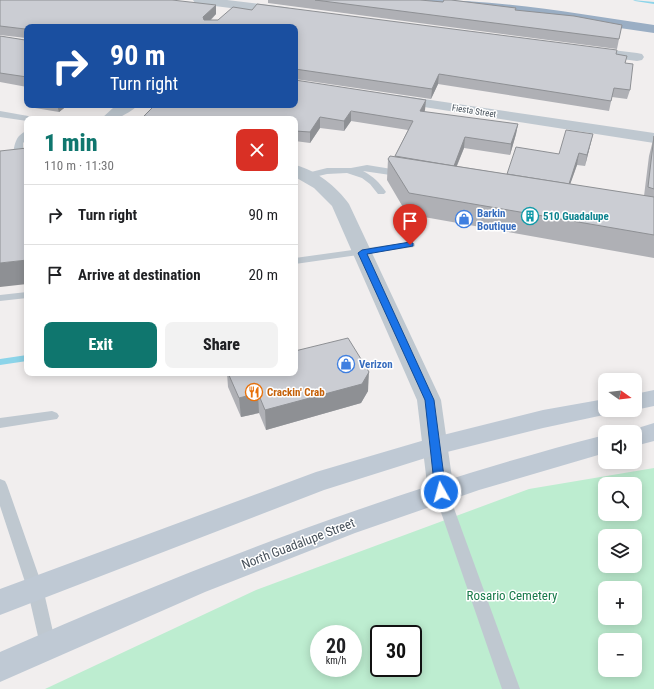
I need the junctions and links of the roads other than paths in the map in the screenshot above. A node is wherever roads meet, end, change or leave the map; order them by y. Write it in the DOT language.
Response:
graph roads {
  1 [pos="199,0"];
  2 [pos="433,0"];
  3 [pos="530,0"];
  4 [pos="240,2"];
  5 [pos="572,5"];
  6 [pos="295,12"];
  7 [pos="225,15"];
  8 [pos="654,28"];
  9 [pos="582,50"];
  10 [pos="637,57"];
  11 [pos="381,97"];
  12 [pos="124,108"];
  13 [pos="0,114"];
  14 [pos="112,116"];
  15 [pos="24,118"];
  16 [pos="24,137"];
  17 [pos="654,138"];
  18 [pos="18,157"];
  19 [pos="354,170"];
  20 [pos="301,173"];
  21 [pos="414,175"];
  22 [pos="380,192"];
  23 [pos="410,245"];
  24 [pos="362,253"];
  25 [pos="298,261"];
  26 [pos="24,295"];
  27 [pos="0,298"];
  28 [pos="654,398"];
  29 [pos="642,401"];
  30 [pos="598,408"];
  31 [pos="52,416"];
  32 [pos="0,423"];
  33 [pos="654,432"];
  34 [pos="642,435"];
  35 [pos="435,446"];
  36 [pos="598,446"];
  37 [pos="0,485"];
  38 [pos="441,492"];
  39 [pos="35,588"];
  40 [pos="0,602"];
  41 [pos="48,645"];
  42 [pos="1,661"];
  43 [pos="511,689"];
  1 -- 4 [label="street"];
  2 -- 8 [label="highway"];
  3 -- 5 [label="highway"];
  4 -- 6 [label="street"];
  4 -- 7 [label="street"];
  9 -- 10 [label="street"];
  11 -- 17 [label="street, Fiesta Street"];
  12 -- 14 [label="street"];
  13 -- 15 [label="lane"];
  16 -- 18 [label="lane"];
  19 -- 20 [label="lane"];
  19 -- 21 [label="lane"];
  19 -- 22 [label="lane"];
  20 -- 24 [label="street"];
  23 -- 24 [label="lane"];
  24 -- 25 [label="lane"];
  24 -- 35 [label="street"];
  26 -- 27 [label="lane"];
  28 -- 29 [label="main road"];
  30 -- 35 [label="main road"];
  31 -- 32 [label="lane"];
  33 -- 34 [label="main road"];
  35 -- 38 [label="street"];
  35 -- 39 [label="main road"];
  36 -- 38 [label="main road, North Guadalupe Street"];
  37 -- 39 [label="lane"];
  38 -- 41 [label="main road, North Guadalupe Street"];
  38 -- 43 [label="lane"];
  39 -- 40 [label="main road"];
  39 -- 41 [label="lane"];
  41 -- 42 [label="main road, North Guadalupe Street"];
}
